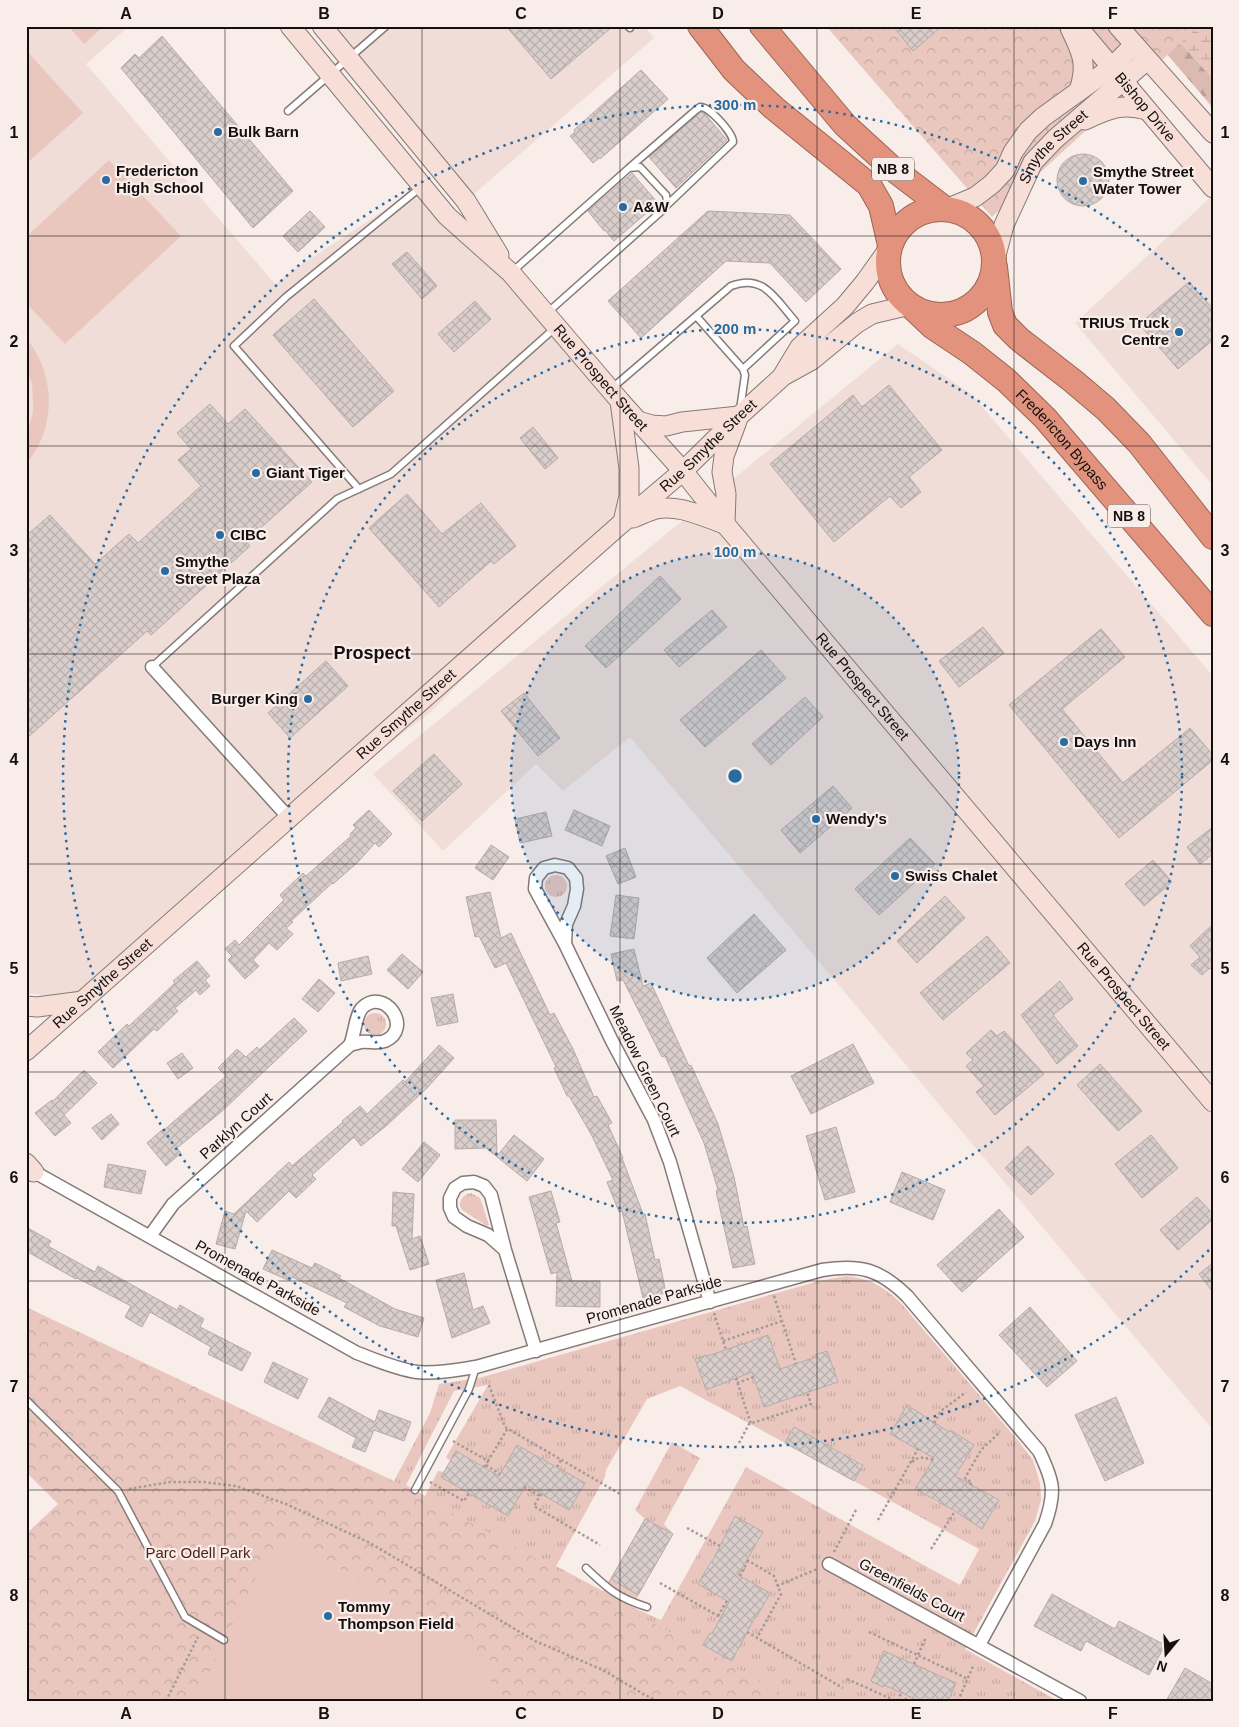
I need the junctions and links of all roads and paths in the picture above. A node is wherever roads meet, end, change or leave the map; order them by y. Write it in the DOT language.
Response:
graph roads {
  1 [pos="290,26"];
  2 [pos="322,26"];
  3 [pos="386,26"];
  4 [pos="700,26"];
  5 [pos="762,26"];
  6 [pos="1070,26"];
  7 [pos="1077,26"];
  8 [pos="1118,26"];
  9 [pos="1134,46"];
  10 [pos="350,59"];
  11 [pos="1147,60"];
  12 [pos="1116,74"];
  13 [pos="329,75"];
  14 [pos="1080,91"];
  15 [pos="1147,110"];
  16 [pos="288,111"];
  17 [pos="1066,129"];
  18 [pos="1213,133"];
  19 [pos="629,168"];
  20 [pos="422,186"];
  21 [pos="1213,188"];
  22 [pos="945,208"];
  23 [pos="664,209"];
  24 [pos="890,246"];
  25 [pos="995,263"];
  26 [pos="511,273"];
  27 [pos="911,306"];
  28 [pos="697,317"];
  29 [pos="552,320"];
  30 [pos="743,369"];
  31 [pos="783,376"];
  32 [pos="615,396"];
  33 [pos="739,416"];
  34 [pos="638,421"];
  35 [pos="682,471"];
  36 [pos="358,489"];
  37 [pos="622,522"];
  38 [pos="725,524"];
  39 [pos="1213,537"];
  40 [pos="1213,614"];
  41 [pos="152,667"];
  42 [pos="289,818"];
  43 [pos="565,944"];
  44 [pos="83,1001"];
  45 [pos="26,1006"];
  46 [pos="350,1045"];
  47 [pos="28,1047"];
  48 [pos="1213,1102"];
  49 [pos="29,1168"];
  50 [pos="150,1236"];
  51 [pos="505,1250"];
  52 [pos="770,1284"];
  53 [pos="710,1302"];
  54 [pos="782,1321"];
  55 [pos="723,1341"];
  56 [pos="536,1350"];
  57 [pos="726,1350"];
  58 [pos="796,1364"];
  59 [pos="476,1367"];
  60 [pos="754,1377"];
  61 [pos="736,1378"];
  62 [pos="737,1383"];
  63 [pos="489,1385"];
  64 [pos="807,1392"];
  65 [pos="966,1392"];
  66 [pos="26,1400"];
  67 [pos="934,1423"];
  68 [pos="751,1424"];
  69 [pos="508,1428"];
  70 [pos="1000,1432"];
  71 [pos="455,1442"];
  72 [pos="739,1443"];
  73 [pos="918,1449"];
  74 [pos="561,1460"];
  75 [pos="933,1460"];
  76 [pos="488,1461"];
  77 [pos="910,1463"];
  78 [pos="557,1467"];
  79 [pos="500,1474"];
  80 [pos="432,1483"];
  81 [pos="970,1485"];
  82 [pos="524,1487"];
  83 [pos="415,1490"];
  84 [pos="118,1491"];
  85 [pos="469,1493"];
  86 [pos="620,1494"];
  87 [pos="857,1508"];
  88 [pos="955,1511"];
  89 [pos="878,1520"];
  90 [pos="687,1528"];
  91 [pos="600,1544"];
  92 [pos="720,1546"];
  93 [pos="931,1549"];
  94 [pos="829,1564"];
  95 [pos="586,1568"];
  96 [pos="740,1576"];
  97 [pos="660,1583"];
  98 [pos="777,1586"];
  99 [pos="727,1601"];
  100 [pos="647,1607"];
  101 [pos="203,1628"];
  102 [pos="746,1632"];
  103 [pos="869,1632"];
  104 [pos="926,1637"];
  105 [pos="757,1638"];
  106 [pos="224,1640"];
  107 [pos="979,1645"];
  108 [pos="918,1656"];
  109 [pos="914,1664"];
  110 [pos="974,1664"];
  111 [pos="847,1679"];
  112 [pos="968,1679"];
  113 [pos="844,1688"];
  114 [pos="901,1693"];
  115 [pos="166,1701"];
  116 [pos="658,1701"];
  117 [pos="897,1701"];
  118 [pos="906,1701"];
  119 [pos="911,1701"];
  120 [pos="958,1701"];
  121 [pos="1080,1701"];
  1 -- 13 [label="main road, Rue Prospect Street"];
  2 -- 10 [label="main road, Rue Prospect Street"];
  3 -- 10 [label="lane"];
  4 -- 24 [label="highway, NB 8"];
  5 -- 22 [label="highway, NB 8"];
  6 -- 14 [label="main road"];
  7 -- 12 [label="main road, Bishop Drive"];
  8 -- 9 [label="main road"];
  9 -- 11 [label="main road"];
  9 -- 12 [label="main road, Smythe Street"];
  10 -- 13 [label="lane"];
  10 -- 26 [label="main road, Rue Prospect Street"];
  11 -- 12 [label="main road, Smythe Street"];
  11 -- 18 [label="main road"];
  12 -- 14 [label="main road, Smythe Street"];
  12 -- 15 [label="main road, Bishop Drive"];
  12 -- 17 [label="main road, Smythe Street"];
  13 -- 16 [label="lane"];
  13 -- 20 [label="main road, Rue Prospect Street"];
  14 -- 22 [label="main road, Smythe Street"];
  15 -- 17 [label="main road"];
  15 -- 21 [label="main road, Bishop Drive"];
  17 -- 25 [label="main road, Smythe Street"];
  19 -- 23 [label="lane"];
  19 -- 23 [label="lane"];
  19 -- 26 [label="lane"];
  20 -- 26 [label="main road, Rue Prospect Street"];
  20 -- 36 [label="lane"];
  22 -- 24 [label="highway"];
  22 -- 25 [label="highway"];
  23 -- 29 [label="lane"];
  24 -- 27 [label="highway"];
  24 -- 31 [label="main road, Rue Smythe Street"];
  25 -- 27 [label="highway"];
  25 -- 39 [label="highway"];
  26 -- 29 [label="main road, Rue Prospect Street"];
  27 -- 31 [label="main road, Rue Smythe Street"];
  27 -- 40 [label="highway, Fredericton Bypass / NB 8"];
  28 -- 30 [label="lane"];
  28 -- 30 [label="lane"];
  28 -- 32 [label="lane"];
  29 -- 32 [label="main road, Rue Prospect Street"];
  29 -- 36 [label="lane"];
  30 -- 33 [label="lane"];
  31 -- 33 [label="main road, Rue Smythe Street"];
  32 -- 34 [label="main road, Rue Prospect Street"];
  32 -- 37 [label="main road"];
  33 -- 34 [label="main road"];
  33 -- 35 [label="main road, Rue Smythe Street"];
  33 -- 38 [label="main road"];
  34 -- 35 [label="main road, Rue Prospect Street"];
  35 -- 37 [label="main road, Rue Smythe Street"];
  35 -- 38 [label="main road, Rue Prospect Street"];
  36 -- 41 [label="lane"];
  37 -- 38 [label="main road"];
  37 -- 42 [label="main road, Rue Smythe Street"];
  38 -- 48 [label="main road, Rue Prospect Street"];
  41 -- 42 [label="street"];
  42 -- 44 [label="main road, Rue Smythe Street"];
  43 -- 43 [label="street, Meadow Green Court"];
  43 -- 53 [label="street, Meadow Green Court"];
  44 -- 45 [label="main road"];
  44 -- 47 [label="main road, Rue Smythe Street"];
  46 -- 50 [label="street, Parklyn Court"];
  49 -- 50 [label="street, Promenade Parkside"];
  50 -- 59 [label="street, Promenade Parkside"];
  51 -- 51 [label="street"];
  51 -- 56 [label="street"];
  52 -- 53 [label="street, Promenade Parkside"];
  52 -- 54 [label="path"];
  52 -- 107 [label="street, Promenade Parkside"];
  53 -- 55 [label="path"];
  53 -- 56 [label="street, Promenade Parkside"];
  54 -- 55 [label="path"];
  54 -- 58 [label="path"];
  55 -- 57 [label="path"];
  56 -- 59 [label="street, Promenade Parkside"];
  59 -- 83 [label="lane"];
  60 -- 62 [label="path"];
  61 -- 62 [label="path"];
  62 -- 68 [label="path"];
  63 -- 69 [label="path"];
  64 -- 68 [label="path"];
  65 -- 67 [label="path"];
  66 -- 84 [label="lane"];
  68 -- 72 [label="path"];
  69 -- 74 [label="path"];
  69 -- 76 [label="path"];
  70 -- 81 [label="path"];
  71 -- 76 [label="path"];
  73 -- 77 [label="path"];
  74 -- 78 [label="path"];
  74 -- 86 [label="path"];
  75 -- 77 [label="path"];
  76 -- 79 [label="path"];
  77 -- 89 [label="path"];
  80 -- 85 [label="path"];
  82 -- 91 [label="path"];
  84 -- 101 [label="lane"];
  84 -- 116 [label="path"];
  87 -- 94 [label="path"];
  88 -- 93 [label="path"];
  90 -- 92 [label="path"];
  94 -- 98 [label="path"];
  94 -- 107 [label="street, Greenfields Court"];
  95 -- 100 [label="lane"];
  96 -- 98 [label="path"];
  97 -- 99 [label="path"];
  98 -- 105 [label="path"];
  101 -- 106 [label="lane"];
  101 -- 115 [label="path"];
  102 -- 105 [label="path"];
  103 -- 108 [label="path"];
  104 -- 108 [label="path"];
  105 -- 113 [label="path"];
  107 -- 121 [label="street, Greenfields Court"];
  108 -- 109 [label="path"];
  108 -- 112 [label="path"];
  110 -- 112 [label="path"];
  111 -- 117 [label="path"];
  112 -- 120 [label="path"];
  114 -- 117 [label="path"];
  118 -- 119 [label="path"];
}
